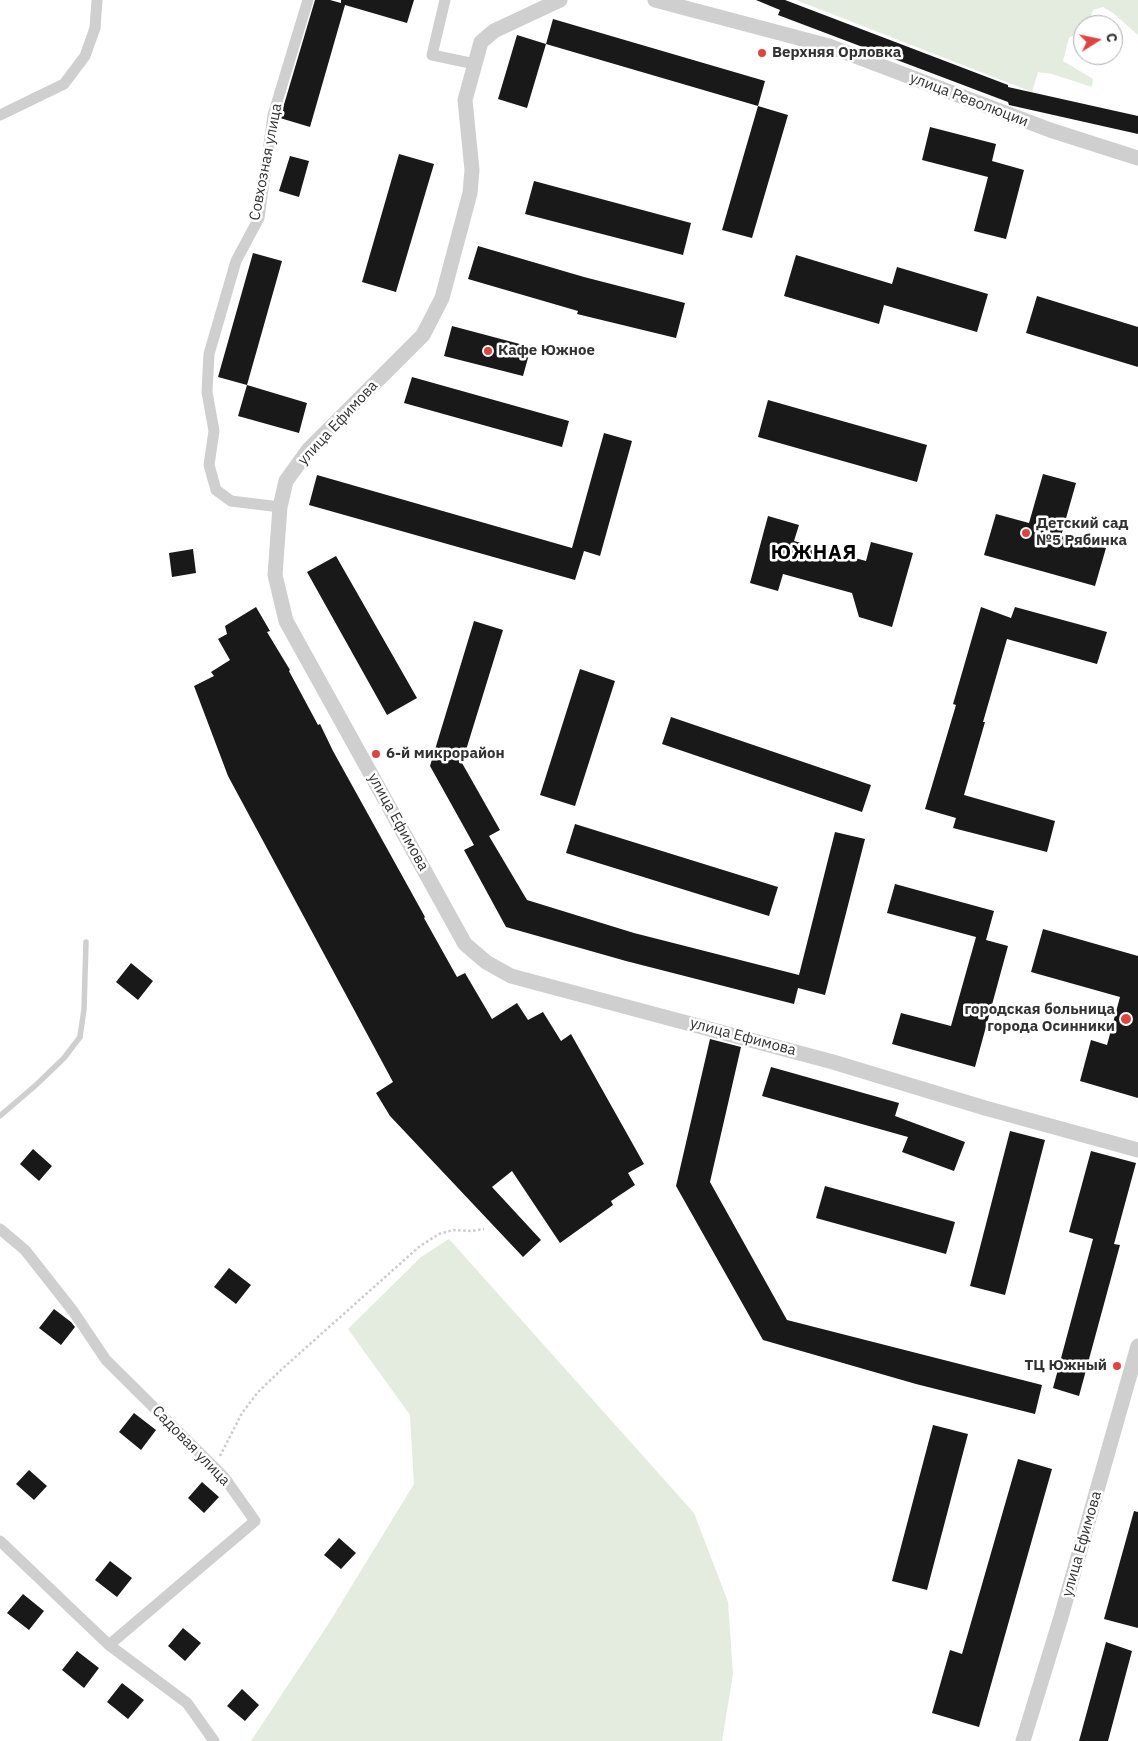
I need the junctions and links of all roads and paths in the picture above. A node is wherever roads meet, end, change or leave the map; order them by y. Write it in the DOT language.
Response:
graph roads {
  1 [pos="97,0"];
  2 [pos="308,0"];
  3 [pos="445,0"];
  4 [pos="560,0"];
  5 [pos="655,0"];
  6 [pos="475,64"];
  7 [pos="0,115"];
  8 [pos="1138,158"];
  9 [pos="280,507"];
  10 [pos="86,942"];
  11 [pos="0,1116"];
  12 [pos="1138,1150"];
  13 [pos="0,1229"];
  14 [pos="484,1229"];
  15 [pos="1138,1346"];
  16 [pos="214,1467"];
  17 [pos="0,1541"];
  18 [pos="109,1645"];
  19 [pos="214,1741"];
  20 [pos="1022,1741"];
  1 -- 7 [label="street"];
  2 -- 9 [label="street, Совхозная улица"];
  3 -- 6 [label="street"];
  4 -- 6 [label="street, улица Ефимова"];
  5 -- 8 [label="street, улица Революции"];
  6 -- 9 [label="street, улица Ефимова"];
  9 -- 12 [label="street, улица Ефимова"];
  10 -- 11 [label="lane"];
  13 -- 16 [label="street, Садовая улица"];
  14 -- 16 [label="path"];
  15 -- 20 [label="street, улица Ефимова"];
  16 -- 18 [label="street, Садовая улица"];
  17 -- 18 [label="street"];
  18 -- 19 [label="street"];
}
